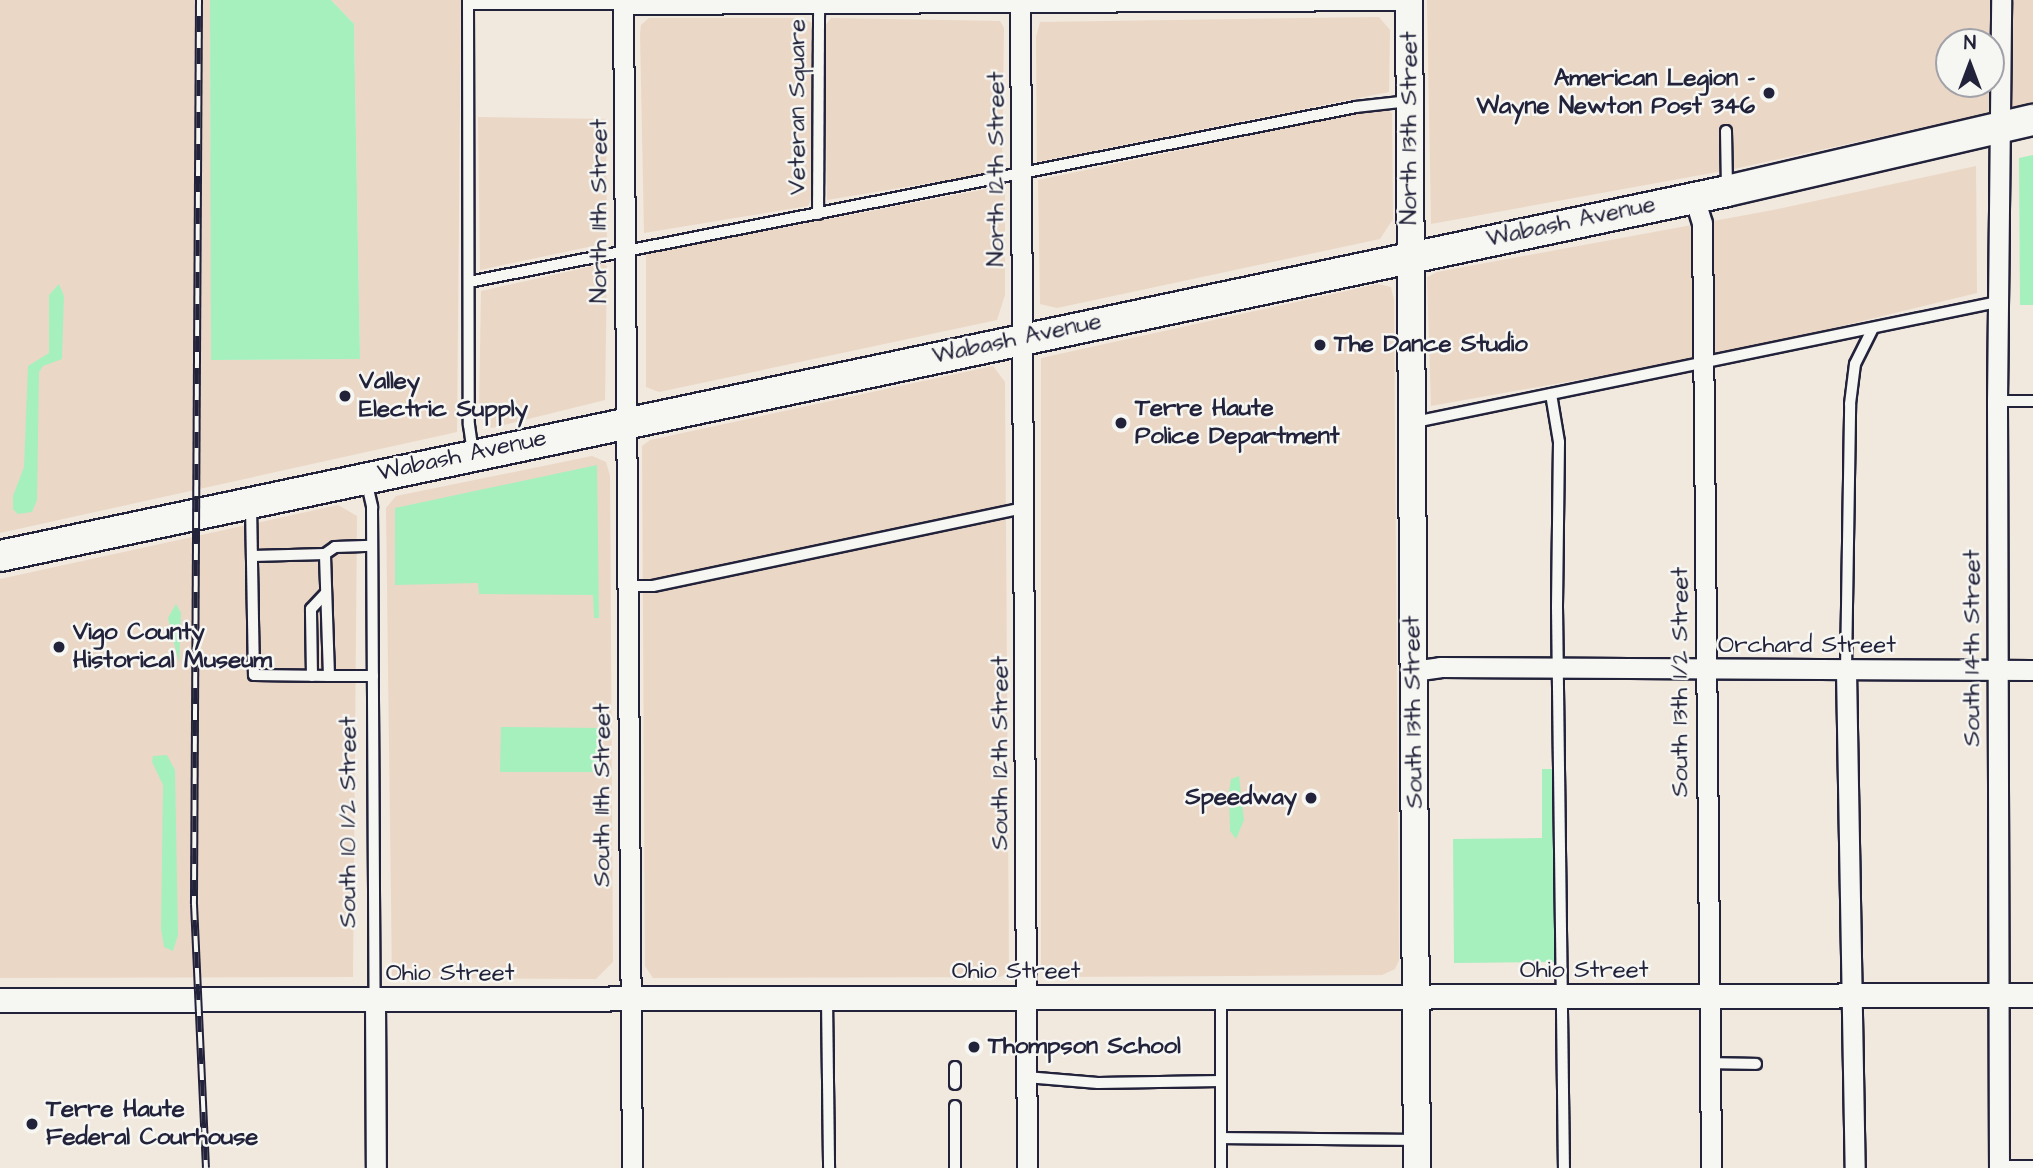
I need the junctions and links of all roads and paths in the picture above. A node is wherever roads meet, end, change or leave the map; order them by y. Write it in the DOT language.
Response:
graph roads {
  1 [pos="1410,0"];
  2 [pos="2001,0"];
  3 [pos="1020,1"];
  4 [pos="1216,1"];
  5 [pos="468,2"];
  6 [pos="623,2"];
  7 [pos="819,2"];
  8 [pos="1410,101"];
  9 [pos="2033,120"];
  10 [pos="1998,128"];
  11 [pos="1726,131"];
  12 [pos="1021,176"];
  13 [pos="1727,191"];
  14 [pos="1694,197"];
  15 [pos="818,214"];
  16 [pos="625,252"];
  17 [pos="1410,256"];
  18 [pos="469,282"];
  19 [pos="1997,302"];
  20 [pos="1873,328"];
  21 [pos="1022,338"];
  22 [pos="1703,365"];
  23 [pos="1551,394"];
  24 [pos="1997,401"];
  25 [pos="2033,401"];
  26 [pos="625,422"];
  27 [pos="1411,423"];
  28 [pos="474,454"];
  29 [pos="366,477"];
  30 [pos="251,501"];
  31 [pos="1023,508"];
  32 [pos="372,546"];
  33 [pos="326,554"];
  34 [pos="253,555"];
  35 [pos="0,556"];
  36 [pos="626,586"];
  37 [pos="326,593"];
  38 [pos="1558,667"];
  39 [pos="1846,670"];
  40 [pos="1997,670"];
  41 [pos="2033,670"];
  42 [pos="1413,671"];
  43 [pos="1706,671"];
  44 [pos="312,676"];
  45 [pos="329,676"];
  46 [pos="373,676"];
  47 [pos="1998,995"];
  48 [pos="2033,995"];
  49 [pos="1416,997"];
  50 [pos="1853,997"];
  51 [pos="1028,998"];
  52 [pos="1220,998"];
  53 [pos="1562,998"];
  54 [pos="1707,998"];
  55 [pos="827,999"];
  56 [pos="0,1000"];
  57 [pos="375,1000"];
  58 [pos="629,1000"];
  59 [pos="1709,1063"];
  60 [pos="1756,1064"];
  61 [pos="955,1067"];
  62 [pos="1026,1077"];
  63 [pos="1220,1081"];
  64 [pos="955,1084"];
  65 [pos="955,1106"];
  66 [pos="1221,1138"];
  67 [pos="1417,1140"];
  68 [pos="2033,1166"];
  69 [pos="1999,1167"];
  70 [pos="376,1168"];
  71 [pos="632,1168"];
  72 [pos="829,1168"];
  73 [pos="955,1168"];
  74 [pos="1027,1168"];
  75 [pos="1221,1168"];
  76 [pos="1417,1168"];
  77 [pos="1564,1168"];
  78 [pos="1711,1168"];
  79 [pos="1855,1168"];
  1 -- 4 [label="street"];
  1 -- 8 [label="main road, North 13th Street"];
  2 -- 10 [label="street, South 14th Street"];
  3 -- 4 [label="street"];
  3 -- 7 [label="street"];
  3 -- 12 [label="street, North 12th Street"];
  5 -- 6 [label="lane"];
  5 -- 18 [label="lane"];
  6 -- 7 [label="street"];
  6 -- 16 [label="street, North 11th Street"];
  7 -- 15 [label="lane, Veteran Square"];
  8 -- 12 [label="lane"];
  8 -- 17 [label="main road, North 13th Street"];
  9 -- 10 [label="main road, Wabash Avenue"];
  10 -- 13 [label="main road, Wabash Avenue"];
  10 -- 19 [label="street, South 14th Street"];
  11 -- 13 [label="lane"];
  12 -- 15 [label="lane"];
  12 -- 21 [label="street, North 12th Street"];
  13 -- 14 [label="main road, Wabash Avenue"];
  14 -- 17 [label="main road, Wabash Avenue"];
  14 -- 22 [label="street, South 13th 1/2 Street"];
  15 -- 16 [label="lane"];
  16 -- 18 [label="lane"];
  16 -- 26 [label="street, North 11th Street"];
  17 -- 21 [label="main road, Wabash Avenue"];
  17 -- 27 [label="main road, South 13th Street"];
  18 -- 28 [label="lane"];
  19 -- 20 [label="lane"];
  19 -- 24 [label="street, South 14th Street"];
  20 -- 22 [label="lane"];
  20 -- 39 [label="lane"];
  21 -- 26 [label="main road, Wabash Avenue"];
  21 -- 31 [label="street, South 12th Street"];
  22 -- 23 [label="lane"];
  22 -- 43 [label="street, South 13th 1/2 Street"];
  23 -- 27 [label="lane"];
  23 -- 38 [label="lane"];
  24 -- 25 [label="lane"];
  24 -- 40 [label="street, South 14th Street"];
  26 -- 28 [label="main road, Wabash Avenue"];
  26 -- 36 [label="street, South 11th Street"];
  27 -- 42 [label="main road, South 13th Street"];
  28 -- 29 [label="main road, Wabash Avenue"];
  29 -- 30 [label="main road, Wabash Avenue"];
  29 -- 32 [label="lane, South 10 1/2 Street"];
  30 -- 34 [label="lane"];
  30 -- 35 [label="main road, Wabash Avenue"];
  31 -- 36 [label="lane"];
  31 -- 51 [label="street, South 12th Street"];
  32 -- 33 [label="lane"];
  32 -- 46 [label="lane, South 10 1/2 Street"];
  33 -- 34 [label="lane"];
  33 -- 37 [label="lane"];
  34 -- 44 [label="lane"];
  36 -- 58 [label="street, South 11th Street"];
  37 -- 44 [label="lane"];
  37 -- 45 [label="lane"];
  38 -- 42 [label="street, Orchard Street"];
  38 -- 43 [label="street, Orchard Street"];
  38 -- 53 [label="lane"];
  39 -- 40 [label="street, Orchard Street"];
  39 -- 43 [label="street, Orchard Street"];
  39 -- 50 [label="street"];
  40 -- 41 [label="street, Orchard Street"];
  40 -- 47 [label="street, South 14th Street"];
  42 -- 49 [label="main road, South 13th Street"];
  43 -- 54 [label="street, South 13th 1/2 Street"];
  44 -- 45 [label="lane"];
  45 -- 46 [label="lane"];
  46 -- 57 [label="lane, South 10 1/2 Street"];
  47 -- 48 [label="street, Ohio Street"];
  47 -- 50 [label="street, Ohio Street"];
  47 -- 69 [label="street, South 14th Street"];
  49 -- 52 [label="street, Ohio Street"];
  49 -- 53 [label="street, Ohio Street"];
  49 -- 67 [label="main road, South 13th Street"];
  50 -- 54 [label="street, Ohio Street"];
  50 -- 79 [label="street"];
  51 -- 52 [label="street, Ohio Street"];
  51 -- 55 [label="street, Ohio Street"];
  51 -- 62 [label="street, South 12th Street"];
  52 -- 63 [label="lane"];
  53 -- 54 [label="street, Ohio Street"];
  53 -- 77 [label="lane"];
  54 -- 59 [label="street, South 13th 1/2 Street"];
  55 -- 58 [label="street, Ohio Street"];
  55 -- 72 [label="lane"];
  56 -- 57 [label="street, Ohio Street"];
  57 -- 58 [label="street, Ohio Street"];
  57 -- 70 [label="street, South 10 1/2 Street"];
  58 -- 71 [label="street, South 11th Street"];
  59 -- 60 [label="lane"];
  59 -- 78 [label="street, South 13th 1/2 Street"];
  61 -- 64 [label="lane"];
  62 -- 63 [label="lane"];
  62 -- 74 [label="street, South 12th Street"];
  63 -- 66 [label="lane"];
  65 -- 73 [label="lane"];
  66 -- 67 [label="lane"];
  66 -- 75 [label="lane"];
  67 -- 76 [label="main road, South 13th Street"];
  68 -- 69 [label="lane"];
}
